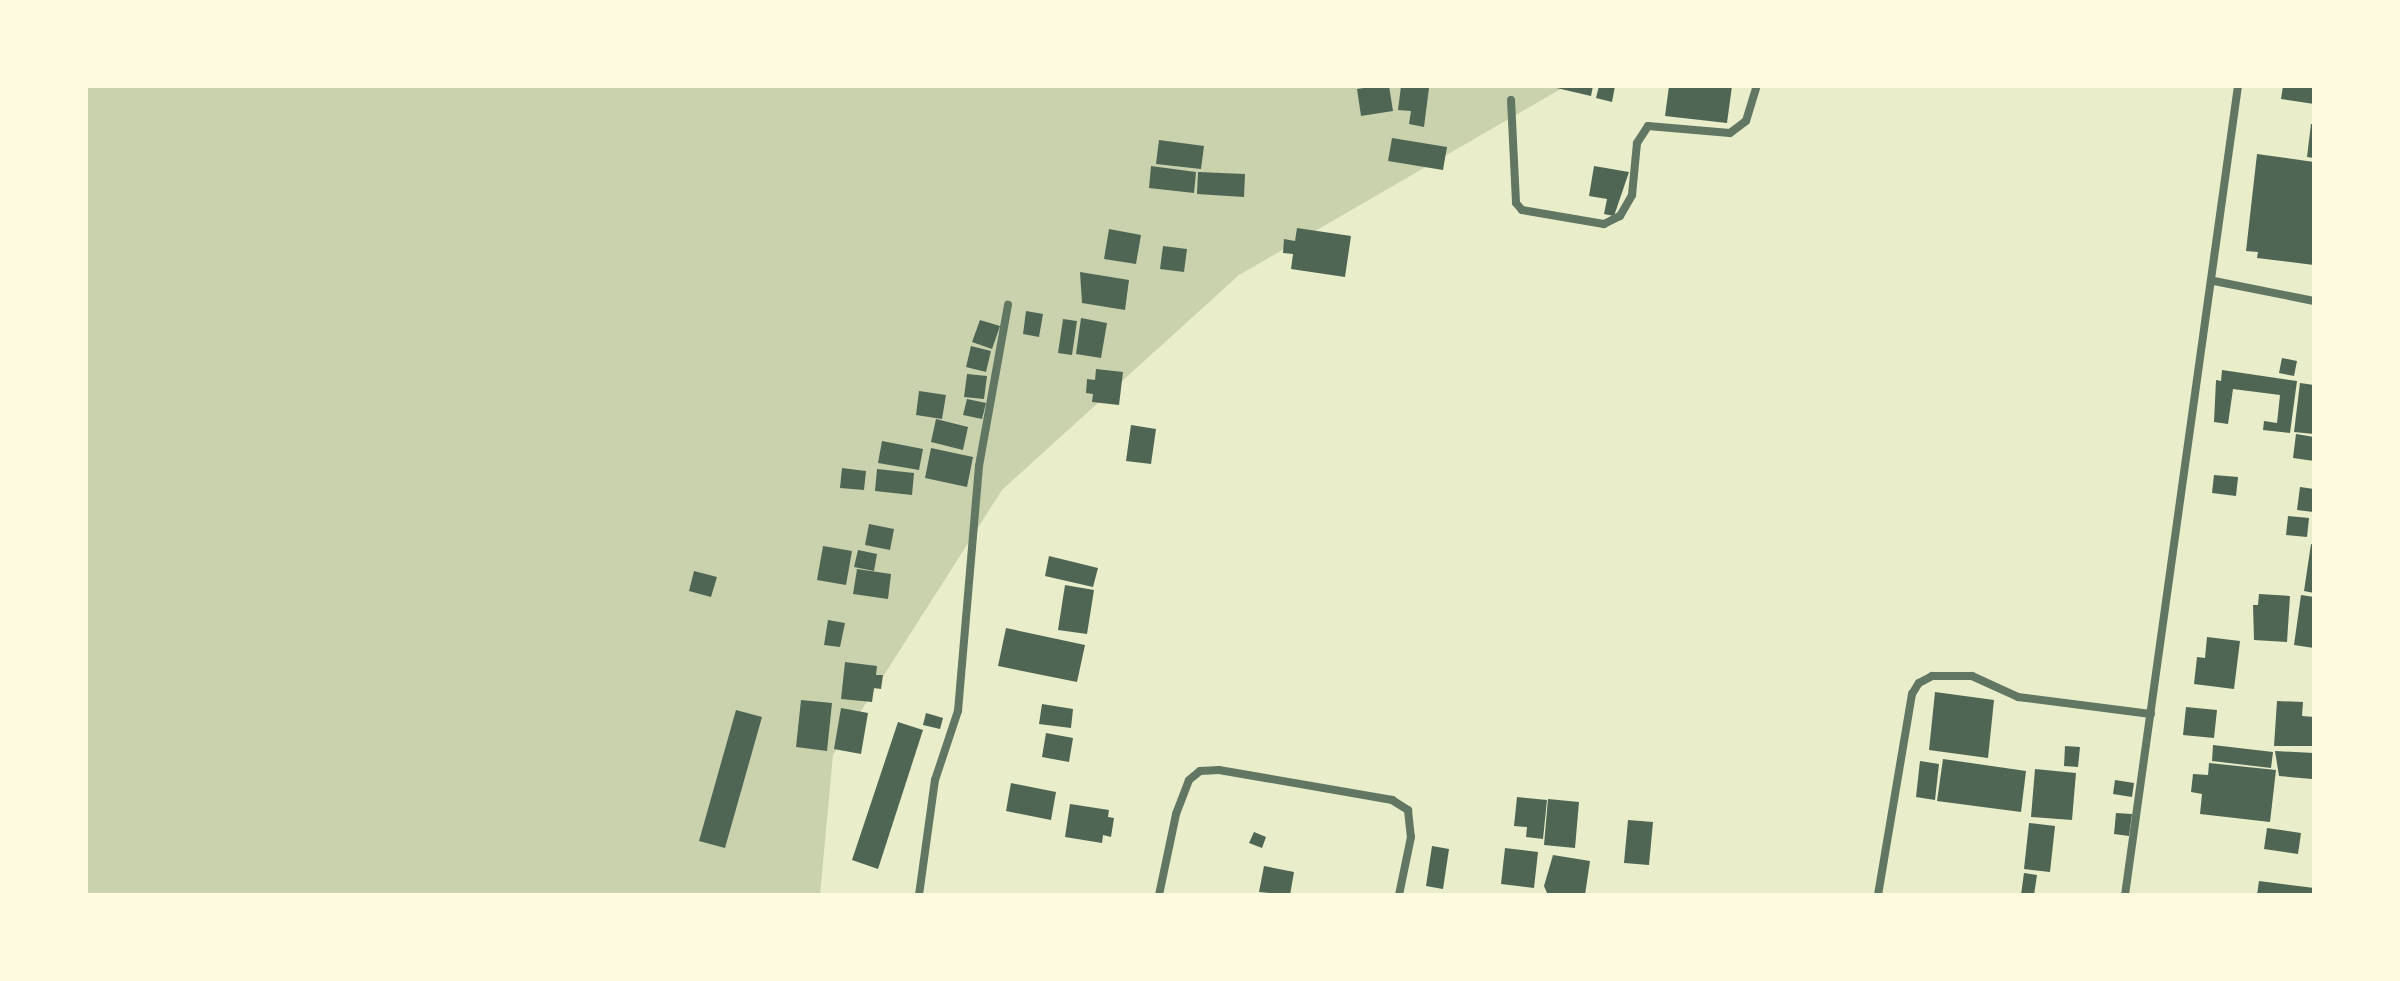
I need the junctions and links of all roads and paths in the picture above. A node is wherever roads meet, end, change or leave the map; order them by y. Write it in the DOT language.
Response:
graph roads {
  1 [pos="1757,86"];
  2 [pos="2238,86"];
  3 [pos="1511,100"];
  4 [pos="2214,281"];
  5 [pos="2314,301"];
  6 [pos="1008,305"];
  7 [pos="2151,714"];
  8 [pos="919,895"];
  9 [pos="1159,895"];
  10 [pos="1399,895"];
  11 [pos="1878,895"];
  12 [pos="2125,895"];
  1 -- 3 [label="street"];
  2 -- 4 [label="street"];
  4 -- 5 [label="street"];
  4 -- 7 [label="street"];
  6 -- 8 [label="street"];
  7 -- 11 [label="street"];
  7 -- 12 [label="street"];
  9 -- 10 [label="street"];
}
